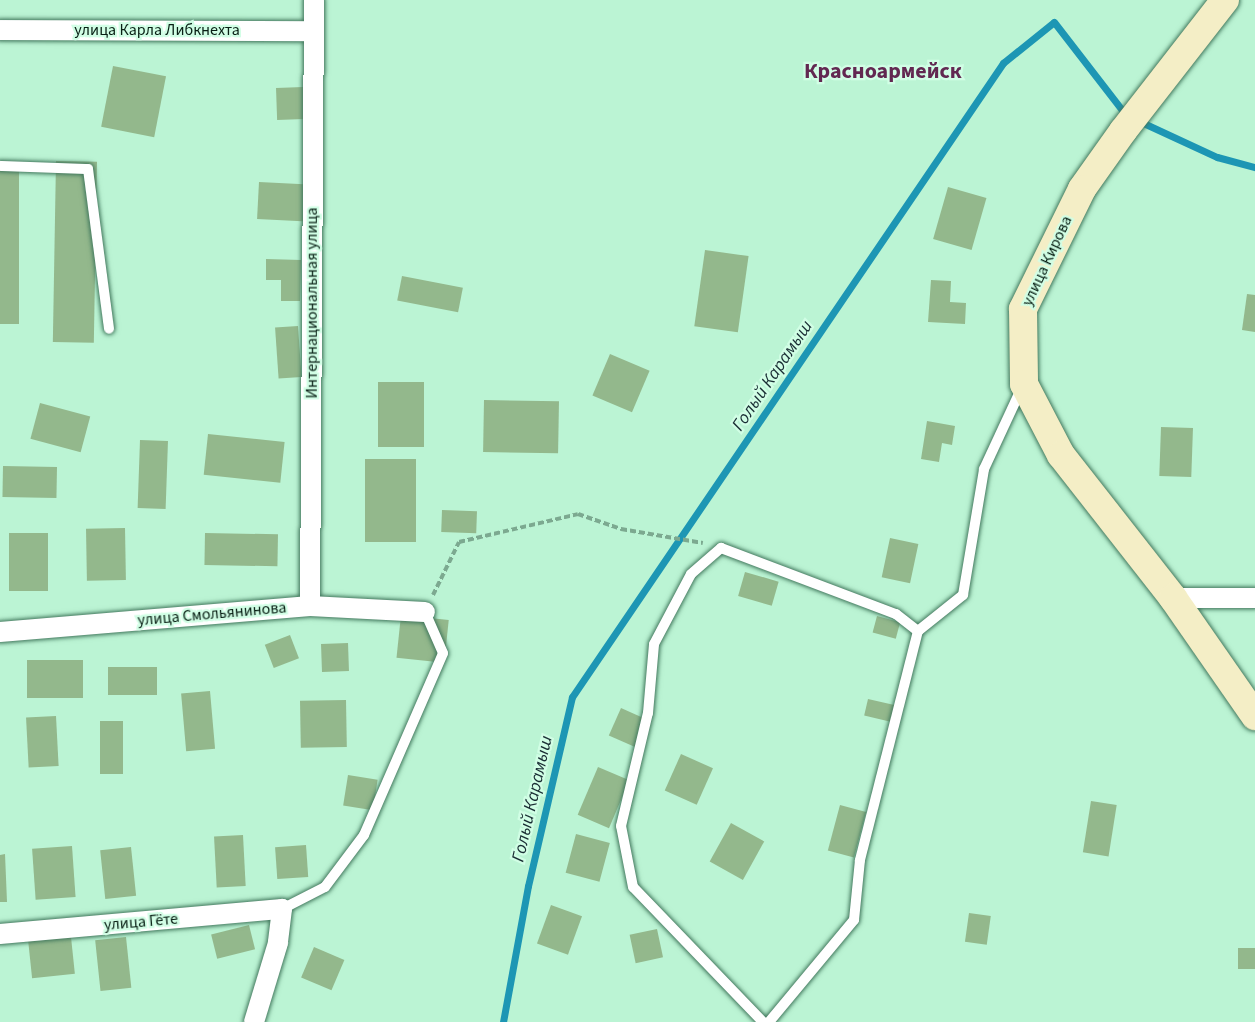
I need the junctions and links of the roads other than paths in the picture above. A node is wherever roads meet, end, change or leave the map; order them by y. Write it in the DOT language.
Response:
graph roads {
  1 [pos="314,0"];
  2 [pos="1226,0"];
  3 [pos="0,30"];
  4 [pos="313,31"];
  5 [pos="0,166"];
  6 [pos="109,329"];
  7 [pos="1024,384"];
  8 [pos="1173,598"];
  9 [pos="1255,598"];
  10 [pos="310,606"];
  11 [pos="425,612"];
  12 [pos="0,632"];
  13 [pos="918,632"];
  14 [pos="1255,716"];
  15 [pos="282,909"];
  16 [pos="0,934"];
  17 [pos="254,1022"];
  18 [pos="763,1022"];
  19 [pos="769,1022"];
  1 -- 4 [label="street, Интернациональная улица"];
  2 -- 7 [label="street, улица Кирова"];
  3 -- 4 [label="street, улица Карла Либкнехта"];
  4 -- 10 [label="street, Интернациональная улица"];
  5 -- 6 [label="lane"];
  7 -- 8 [label="street, улица Кирова"];
  7 -- 13 [label="lane"];
  8 -- 9 [label="street"];
  8 -- 14 [label="street, улица Кирова"];
  10 -- 11 [label="street, улица Смольянинова"];
  10 -- 12 [label="street, улица Смольянинова"];
  11 -- 15 [label="lane"];
  13 -- 18 [label="lane"];
  13 -- 19 [label="lane"];
  15 -- 16 [label="street, улица Гёте"];
  15 -- 17 [label="street"];
}
